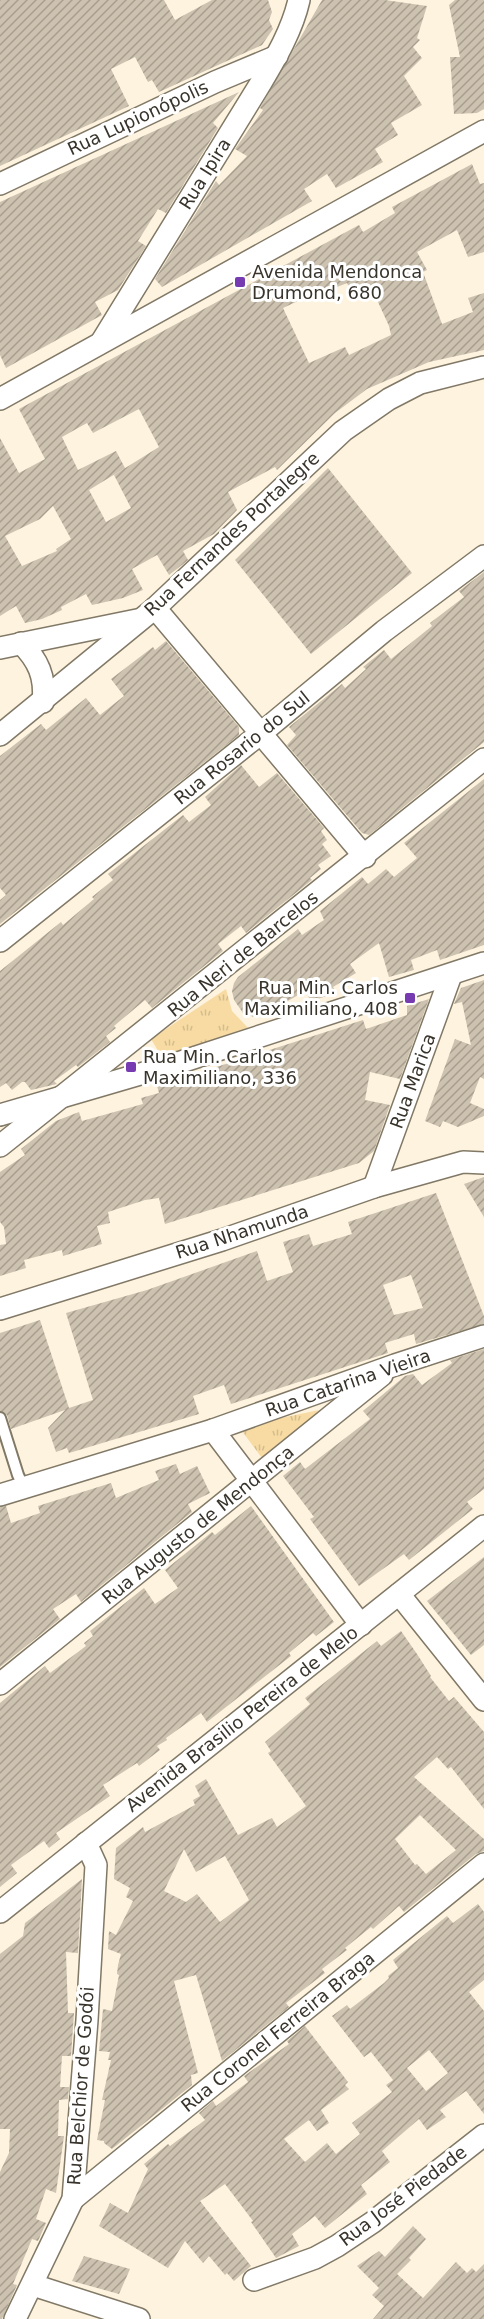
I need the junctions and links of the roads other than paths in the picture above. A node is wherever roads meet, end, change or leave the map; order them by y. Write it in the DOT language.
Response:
graph roads {
  1 [pos="299,0"];
  2 [pos="277,56"];
  3 [pos="484,131"];
  4 [pos="0,184"];
  5 [pos="100,343"];
  6 [pos="484,367"];
  7 [pos="0,399"];
  8 [pos="484,556"];
  9 [pos="147,614"];
  10 [pos="21,643"];
  11 [pos="0,648"];
  12 [pos="43,702"];
  13 [pos="260,734"];
  14 [pos="0,735"];
  15 [pos="484,759"];
  16 [pos="365,856"];
  17 [pos="0,941"];
  18 [pos="484,963"];
  19 [pos="450,975"];
  20 [pos="57,1099"];
  21 [pos="0,1115"];
  22 [pos="0,1146"];
  23 [pos="484,1163"];
  24 [pos="374,1187"];
  25 [pos="0,1309"];
  26 [pos="484,1336"];
  27 [pos="395,1365"];
  28 [pos="0,1418"];
  29 [pos="213,1430"];
  30 [pos="252,1482"];
  31 [pos="24,1488"];
  32 [pos="0,1495"];
  33 [pos="484,1526"];
  34 [pos="399,1594"];
  35 [pos="361,1625"];
  36 [pos="0,1684"];
  37 [pos="484,1700"];
  38 [pos="86,1843"];
  39 [pos="484,1864"];
  40 [pos="0,1912"];
  41 [pos="484,2135"];
  42 [pos="73,2199"];
  43 [pos="254,2280"];
  44 [pos="33,2285"];
  45 [pos="15,2319"];
  46 [pos="139,2319"];
  1 -- 2 [label="street, Rua Ipira"];
  2 -- 4 [label="street, Rua Lupionópolis"];
  2 -- 5 [label="street, Rua Ipira"];
  3 -- 5 [label="street"];
  5 -- 7 [label="street"];
  6 -- 9 [label="street, Rua Fernandes Portalegre"];
  8 -- 13 [label="street, Rua Rosario do Sul"];
  9 -- 10 [label="street"];
  9 -- 12 [label="street, Rua Fernandes Portalegre"];
  9 -- 13 [label="street"];
  10 -- 11 [label="street"];
  10 -- 12 [label="street"];
  12 -- 14 [label="street, Rua Fernandes Portalegre"];
  13 -- 16 [label="street"];
  13 -- 17 [label="street, Rua Rosario do Sul"];
  15 -- 16 [label="street, Rua Neri de Barcelos"];
  16 -- 20 [label="street, Rua Neri de Barcelos"];
  18 -- 19 [label="street"];
  19 -- 20 [label="street"];
  19 -- 24 [label="street, Rua Marica"];
  20 -- 21 [label="street"];
  20 -- 22 [label="street, Rua Neri de Barcelos"];
  23 -- 24 [label="street, Rua Nhamunda"];
  24 -- 25 [label="street, Rua Nhamunda"];
  26 -- 27 [label="street, Rua Catarina Vieira"];
  27 -- 29 [label="street, Rua Catarina Vieira"];
  27 -- 30 [label="street, Rua Augusto de Mendonça"];
  28 -- 31 [label="lane"];
  29 -- 30 [label="street"];
  29 -- 31 [label="street, Rua Catarina Vieira"];
  30 -- 35 [label="street"];
  30 -- 36 [label="street, Rua Augusto de Mendonça"];
  31 -- 32 [label="street, Rua Catarina Vieira"];
  33 -- 34 [label="street, Avenida Brasilio Pereira de Melo"];
  34 -- 35 [label="street, Avenida Brasilio Pereira de Melo"];
  34 -- 37 [label="street"];
  35 -- 38 [label="street, Avenida Brasilio Pereira de Melo"];
  38 -- 40 [label="street, Avenida Brasilio Pereira de Melo"];
  38 -- 42 [label="street, Rua Belchior de Godói"];
  39 -- 42 [label="street, Rua Coronel Ferreira Braga"];
  41 -- 43 [label="street, Rua José Piedade"];
  42 -- 44 [label="street, Rua Belchior de Godói"];
  44 -- 45 [label="street, Rua Belchior de Godói"];
  44 -- 46 [label="street"];
}
